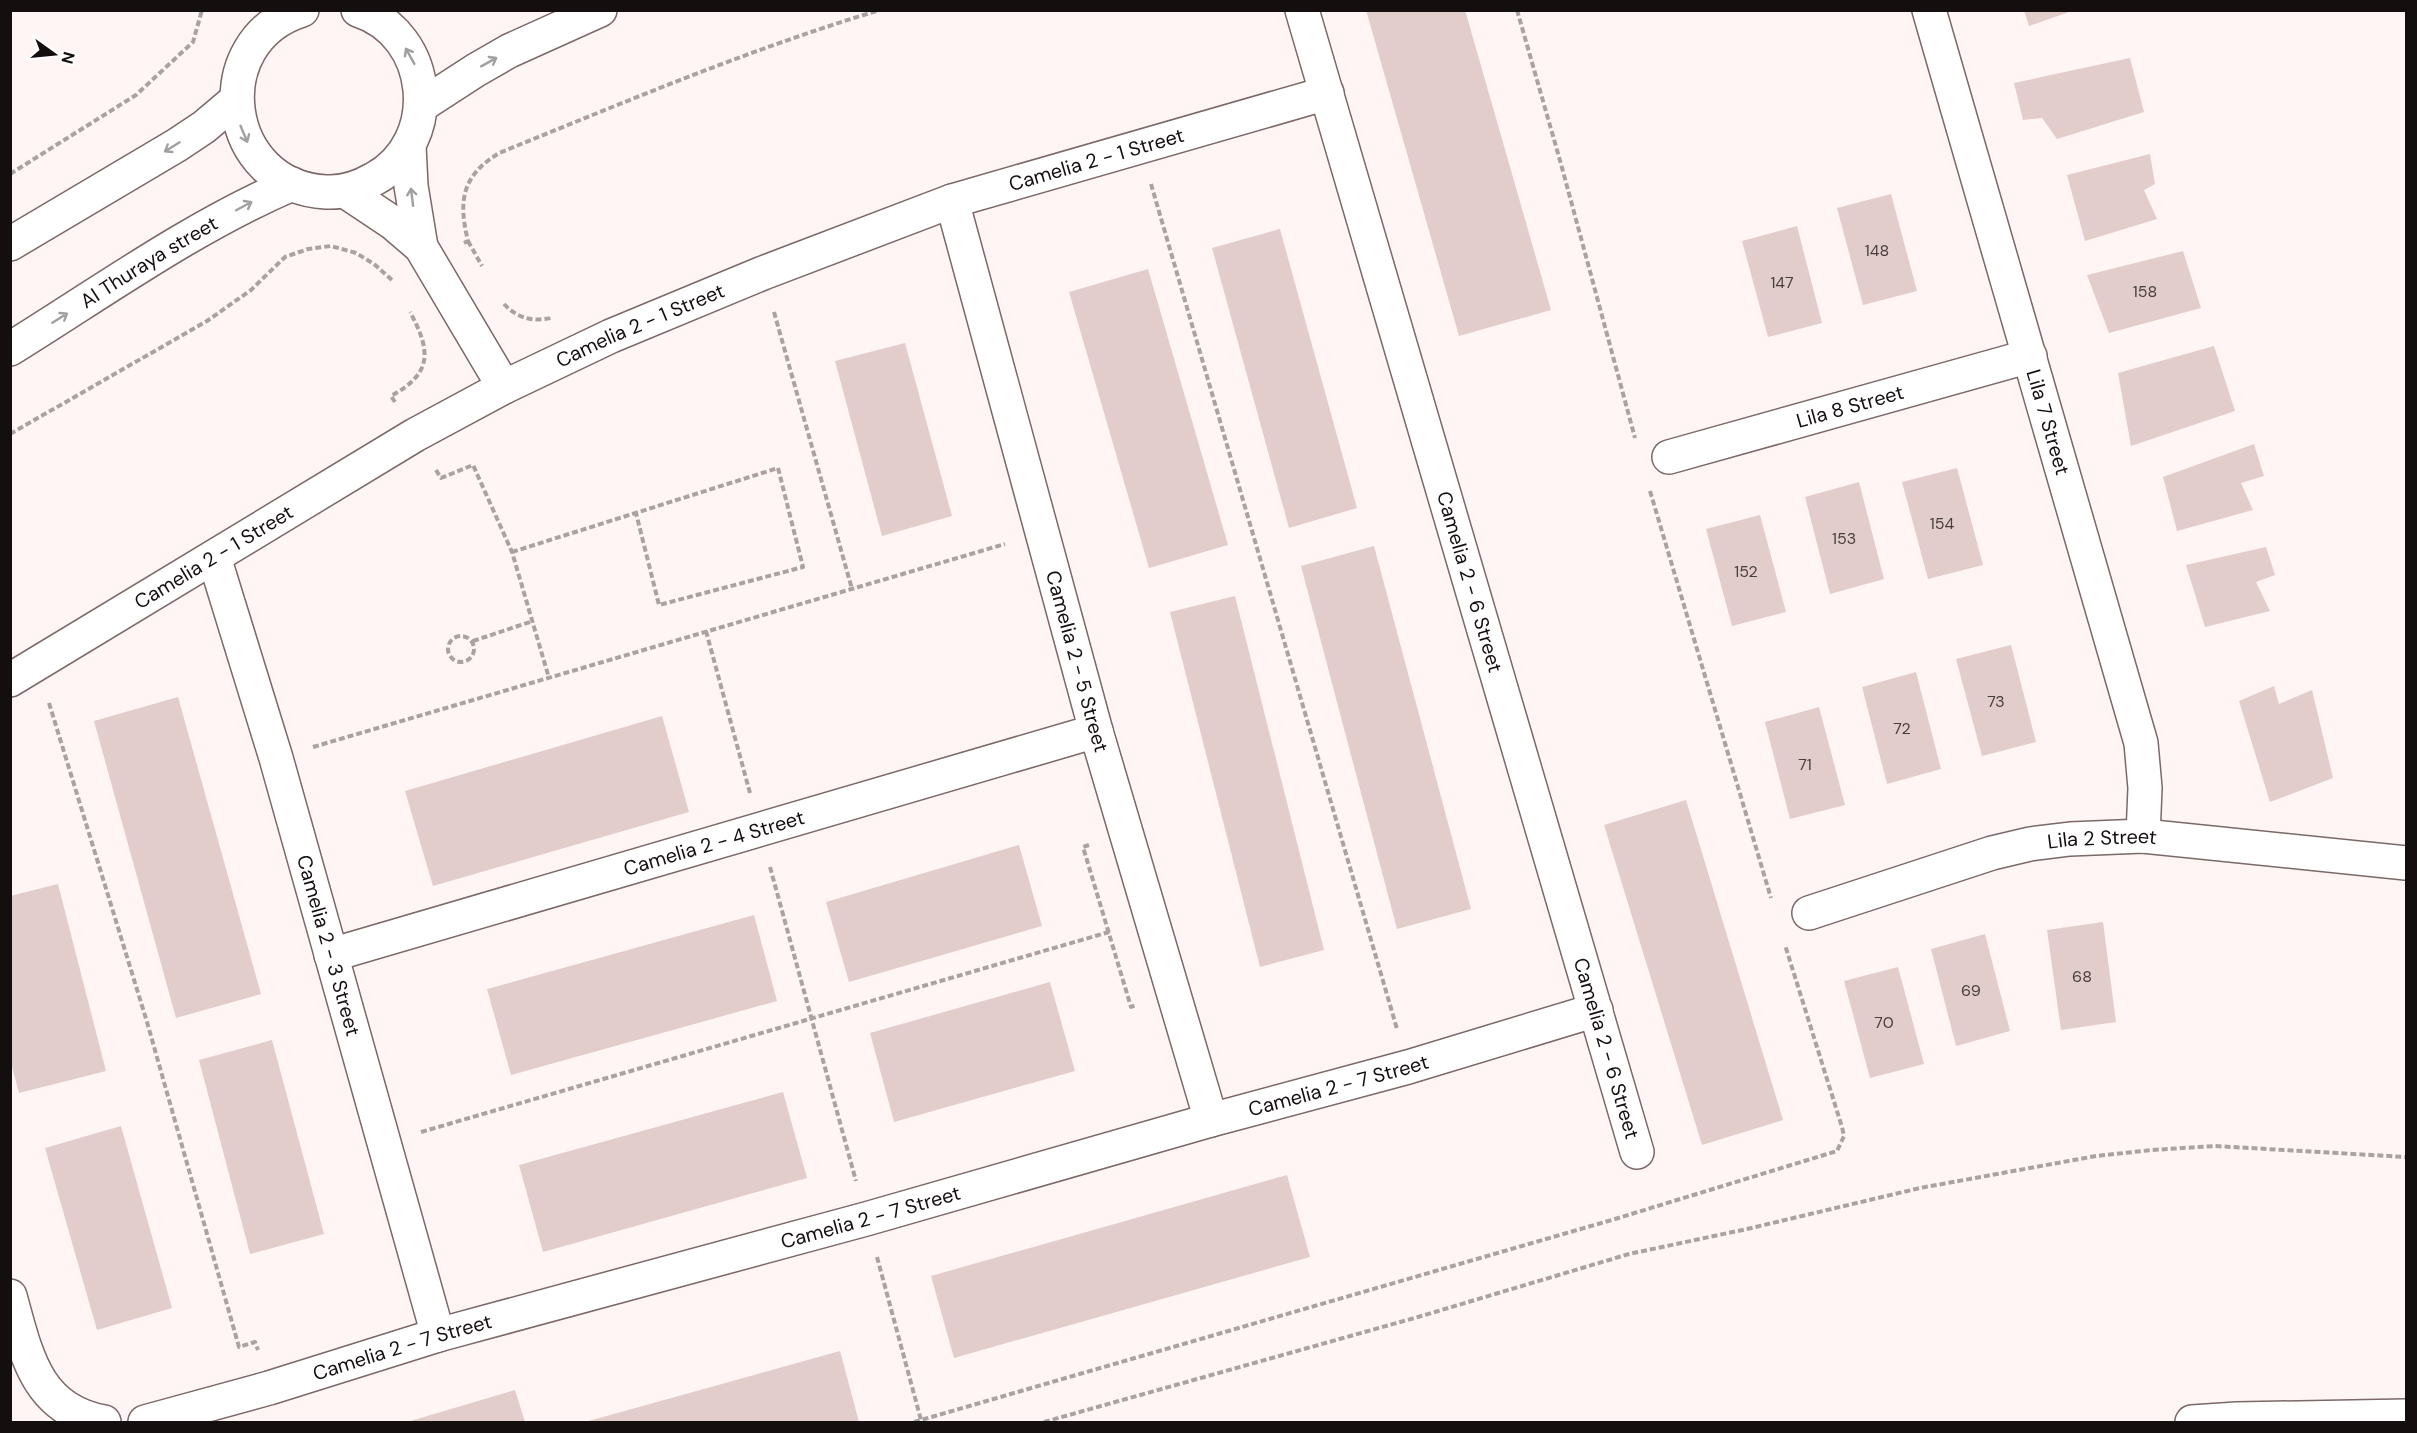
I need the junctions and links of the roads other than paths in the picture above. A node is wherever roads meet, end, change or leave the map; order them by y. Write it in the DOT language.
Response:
graph roads {
  1 [pos="250,10"];
  2 [pos="302,10"];
  3 [pos="600,10"];
  4 [pos="1302,10"];
  5 [pos="1929,10"];
  6 [pos="366,11"];
  7 [pos="247,55"];
  8 [pos="1327,93"];
  9 [pos="236,100"];
  10 [pos="422,105"];
  11 [pos="409,146"];
  12 [pos="292,184"];
  13 [pos="345,191"];
  14 [pos="952,201"];
  15 [pos="10,244"];
  16 [pos="421,247"];
  17 [pos="10,349"];
  18 [pos="2030,356"];
  19 [pos="504,387"];
  20 [pos="1669,457"];
  21 [pos="214,557"];
  22 [pos="24,672"];
  23 [pos="1096,731"];
  24 [pos="2143,836"];
  25 [pos="2406,863"];
  26 [pos="1809,913"];
  27 [pos="331,955"];
  28 [pos="1596,1010"];
  29 [pos="1211,1120"];
  30 [pos="1637,1152"];
  31 [pos="10,1296"];
  32 [pos="438,1335"];
  33 [pos="2406,1416"];
  34 [pos="96,1421"];
  35 [pos="145,1422"];
  36 [pos="2192,1422"];
  1 -- 7 [label="street"];
  2 -- 7 [label="street"];
  10 -- 3 [label="street, one-way"];
  4 -- 8 [label="street, Camelia 2 - 6 Street"];
  5 -- 18 [label="street, Lila 7 Street"];
  10 -- 6 [label="street, one-way"];
  7 -- 9 [label="street"];
  8 -- 14 [label="street, Camelia 2 - 1 Street"];
  8 -- 28 [label="street, Camelia 2 - 6 Street"];
  9 -- 12 [label="street, one-way"];
  9 -- 15 [label="street, one-way"];
  10 -- 11 [label="street"];
  11 -- 13 [label="street"];
  16 -- 11 [label="street, one-way"];
  12 -- 13 [label="street"];
  17 -- 12 [label="street, Al Thuraya street, one-way"];
  13 -- 16 [label="street"];
  14 -- 19 [label="street, Camelia 2 - 1 Street"];
  14 -- 23 [label="street, Camelia 2 - 5 Street"];
  16 -- 19 [label="street"];
  18 -- 20 [label="street, Lila 8 Street"];
  18 -- 24 [label="street, Lila 7 Street"];
  19 -- 21 [label="street, Camelia 2 - 1 Street"];
  21 -- 22 [label="street, Camelia 2 - 1 Street"];
  21 -- 27 [label="street, Camelia 2 - 3 Street"];
  23 -- 27 [label="street, Camelia 2 - 4 Street"];
  23 -- 29 [label="street, Camelia 2 - 5 Street"];
  24 -- 25 [label="street, Lila 2 Street"];
  24 -- 26 [label="street, Lila 2 Street"];
  27 -- 32 [label="street, Camelia 2 - 3 Street"];
  28 -- 29 [label="street, Camelia 2 - 7 Street"];
  28 -- 30 [label="street, Camelia 2 - 6 Street"];
  29 -- 32 [label="street, Camelia 2 - 7 Street"];
  31 -- 34 [label="street"];
  32 -- 35 [label="street, Camelia 2 - 7 Street"];
  33 -- 36 [label="street"];
}
